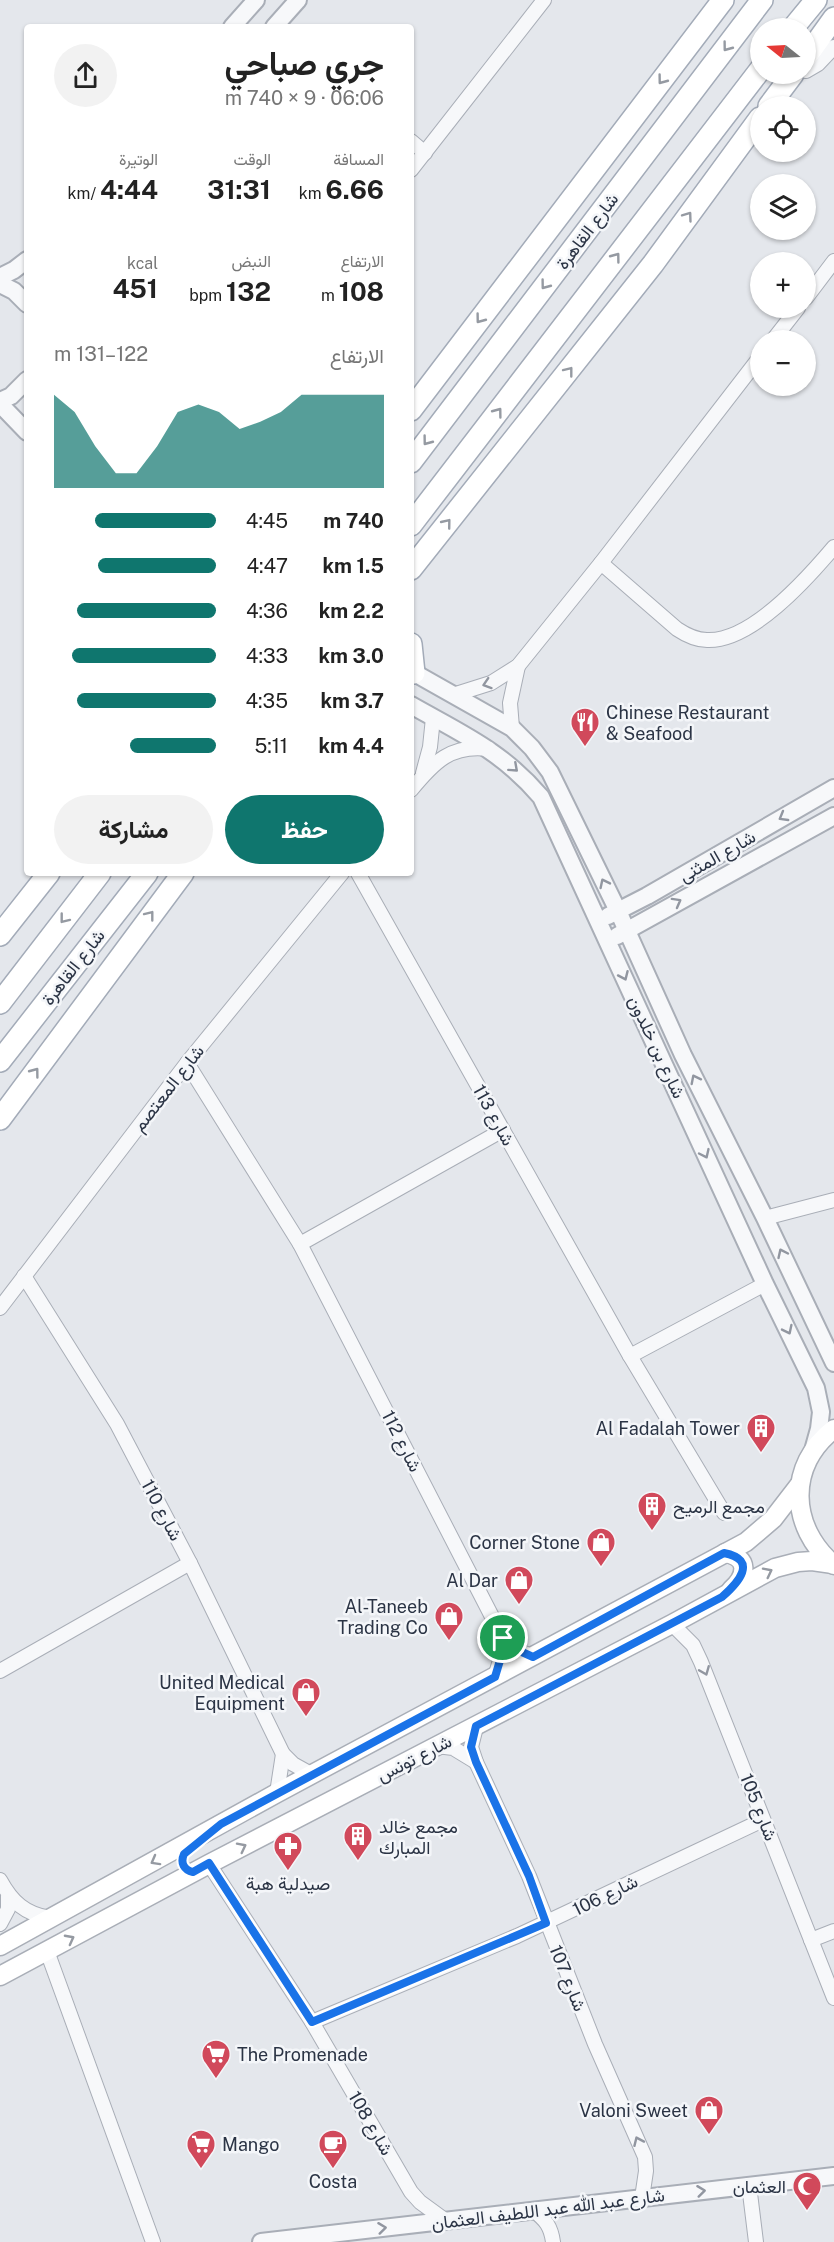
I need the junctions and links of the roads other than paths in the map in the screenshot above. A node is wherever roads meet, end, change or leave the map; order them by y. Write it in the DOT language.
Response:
graph roads {
  1 [pos="256,0"];
  2 [pos="298,0"];
  3 [pos="544,0"];
  4 [pos="723,0"];
  5 [pos="762,0"];
  6 [pos="816,0"];
  7 [pos="801,18"];
  8 [pos="834,18"];
  9 [pos="235,24"];
  10 [pos="279,24"];
  11 [pos="816,43"];
  12 [pos="834,47"];
  13 [pos="816,65"];
  14 [pos="750,83"];
  15 [pos="789,84"];
  16 [pos="778,96"];
  17 [pos="750,132"];
  18 [pos="414,144"];
  19 [pos="425,153"];
  20 [pos="414,166"];
  21 [pos="834,261"];
  22 [pos="24,262"];
  23 [pos="0,277"];
  24 [pos="0,284"];
  25 [pos="816,285"];
  26 [pos="24,301"];
  27 [pos="790,318"];
  28 [pos="781,330"];
  29 [pos="750,370"];
  30 [pos="24,383"];
  31 [pos="0,402"];
  32 [pos="414,406"];
  33 [pos="24,429"];
  34 [pos="414,458"];
  35 [pos="414,521"];
  36 [pos="833,548"];
  37 [pos="601,563"];
  38 [pos="414,565"];
  39 [pos="518,666"];
  40 [pos="414,673"];
  41 [pos="453,695"];
  42 [pos="414,707"];
  43 [pos="433,718"];
  44 [pos="512,728"];
  45 [pos="490,749"];
  46 [pos="423,776"];
  47 [pos="414,786"];
  48 [pos="834,788"];
  49 [pos="834,816"];
  50 [pos="47,876"];
  51 [pos="98,876"];
  52 [pos="145,876"];
  53 [pos="181,876"];
  54 [pos="340,876"];
  55 [pos="360,876"];
  56 [pos="618,911"];
  57 [pos="599,921"];
  58 [pos="626,931"];
  59 [pos="0,935"];
  60 [pos="608,941"];
  61 [pos="0,1003"];
  62 [pos="0,1062"];
  63 [pos="187,1064"];
  64 [pos="0,1119"];
  65 [pos="502,1130"];
  66 [pos="834,1200"];
  67 [pos="765,1218"];
  68 [pos="300,1244"];
  69 [pos="24,1276"];
  70 [pos="765,1284"];
  71 [pos="0,1308"];
  72 [pos="630,1356"];
  73 [pos="834,1363"];
  74 [pos="834,1428"];
  75 [pos="814,1447"];
  76 [pos="800,1484"];
  77 [pos="723,1513"];
  78 [pos="724,1553"];
  79 [pos="190,1563"];
  80 [pos="834,1564"];
  81 [pos="722,1597"];
  82 [pos="672,1624"];
  83 [pos="503,1638"];
  84 [pos="533,1657"];
  85 [pos="0,1671"];
  86 [pos="495,1677"];
  87 [pos="476,1726"];
  88 [pos="436,1746"];
  89 [pos="283,1754"];
  90 [pos="476,1762"];
  91 [pos="311,1774"];
  92 [pos="276,1793"];
  93 [pos="764,1820"];
  94 [pos="221,1824"];
  95 [pos="201,1868"];
  96 [pos="0,1880"];
  97 [pos="8,1896"];
  98 [pos="50,1918"];
  99 [pos="546,1923"];
  100 [pos="0,1924"];
  101 [pos="834,1931"];
  102 [pos="811,1940"];
  103 [pos="0,1946"];
  104 [pos="47,1951"];
  105 [pos="0,1977"];
  106 [pos="834,1998"];
  107 [pos="312,2022"];
  108 [pos="834,2176"];
  109 [pos="749,2186"];
  110 [pos="642,2198"];
  111 [pos="534,2211"];
  112 [pos="446,2220"];
  113 [pos="153,2242"];
  114 [pos="261,2242"];
  115 [pos="553,2242"];
  116 [pos="756,2242"];
  1 -- 9 [label="street"];
  2 -- 10 [label="street"];
  3 -- 19 [label="street"];
  4 -- 32 [label="main road, one-way"];
  5 -- 34 [label="main road, شارع القاهرة, one-way"];
  6 -- 7 [label="main road"];
  8 -- 11 [label="main road"];
  12 -- 13 [label="street"];
  35 -- 14 [label="main road, one-way"];
  15 -- 16 [label="main road"];
  38 -- 17 [label="main road, one-way"];
  18 -- 19 [label="street"];
  19 -- 20 [label="street"];
  21 -- 25 [label="street"];
  22 -- 23 [label="street"];
  24 -- 26 [label="street"];
  27 -- 28 [label="street"];
  29 -- 37 [label="street"];
  30 -- 31 [label="street"];
  31 -- 33 [label="street"];
  36 -- 37 [label="street"];
  37 -- 39 [label="street"];
  39 -- 41 [label="street, one-way"];
  39 -- 44 [label="street"];
  40 -- 41 [label="street, شارع بن خلدون"];
  41 -- 44 [label="street, شارع بن خلدون"];
  42 -- 43 [label="street, شارع بن خلدون"];
  43 -- 45 [label="street, شارع بن خلدون"];
  43 -- 46 [label="street"];
  56 -- 44 [label="street, شارع بن خلدون, one-way"];
  45 -- 46 [label="street"];
  45 -- 57 [label="street, شارع بن خلدون, one-way"];
  46 -- 47 [label="street"];
  48 -- 56 [label="street, شارع المثنى, one-way"];
  58 -- 49 [label="street, شارع المثنى, one-way"];
  50 -- 59 [label="main road"];
  51 -- 61 [label="main road, شارع القاهرة, one-way"];
  52 -- 62 [label="main road, شارع القاهرة"];
  64 -- 53 [label="main road, one-way"];
  54 -- 63 [label="street, شارع المعتصم"];
  55 -- 65 [label="street, شارع 113"];
  56 -- 57 [label="street, شارع المثنى"];
  56 -- 58 [label="street, شارع بن خلدون"];
  57 -- 60 [label="street, شارع بن خلدون"];
  58 -- 60 [label="street, شارع المثنى"];
  67 -- 58 [label="street, شارع بن خلدون, one-way"];
  60 -- 70 [label="street, شارع بن خلدون, one-way"];
  63 -- 68 [label="street, شارع 112"];
  63 -- 69 [label="street, شارع المعتصم"];
  65 -- 68 [label="street"];
  65 -- 72 [label="street, شارع 113"];
  66 -- 67 [label="street"];
  73 -- 67 [label="street, شارع بن خلدون, one-way"];
  68 -- 83 [label="street, شارع 112"];
  69 -- 71 [label="street, شارع المعتصم"];
  69 -- 79 [label="street, شارع 110"];
  70 -- 72 [label="street"];
  70 -- 75 [label="street, شارع بن خلدون, one-way"];
  72 -- 77 [label="street, شارع 113"];
  74 -- 75 [label="main road"];
  75 -- 76 [label="main road"];
  76 -- 78 [label="main road, شارع تونس"];
  76 -- 80 [label="main road"];
  78 -- 81 [label="main road"];
  78 -- 84 [label="main road, شارع تونس"];
  79 -- 85 [label="street"];
  79 -- 89 [label="street, شارع 110"];
  81 -- 80 [label="main road, شارع تونس, one-way"];
  81 -- 82 [label="main road, شارع تونس"];
  82 -- 87 [label="main road, شارع تونس"];
  82 -- 93 [label="street, شارع 105, one-way"];
  83 -- 84 [label="street, شارع 112"];
  83 -- 86 [label="street"];
  84 -- 86 [label="main road, شارع تونس"];
  86 -- 91 [label="main road, شارع تونس"];
  87 -- 88 [label="main road, شارع تونس"];
  87 -- 90 [label="street, شارع 107"];
  88 -- 90 [label="street"];
  95 -- 88 [label="main road, شارع تونس, one-way"];
  89 -- 91 [label="street, شارع 110"];
  89 -- 92 [label="street"];
  90 -- 99 [label="street, شارع 107"];
  91 -- 92 [label="main road, شارع تونس"];
  92 -- 94 [label="main road, شارع تونس"];
  93 -- 99 [label="street, شارع 106"];
  93 -- 102 [label="street, شارع 105"];
  94 -- 95 [label="main road"];
  94 -- 98 [label="main road, شارع تونس, one-way"];
  104 -- 95 [label="main road, شارع تونس, one-way"];
  95 -- 107 [label="street, شارع 108"];
  96 -- 97 [label="street"];
  97 -- 98 [label="street"];
  97 -- 100 [label="street"];
  98 -- 103 [label="main road, شارع تونس"];
  99 -- 107 [label="street, شارع 106"];
  110 -- 99 [label="street, شارع 107, one-way"];
  101 -- 102 [label="street"];
  102 -- 106 [label="street, شارع 105"];
  104 -- 105 [label="main road, شارع تونس"];
  104 -- 113 [label="street"];
  107 -- 112 [label="street, شارع 108"];
  108 -- 109 [label="street, شارع عبد الله عبد اللطيف العثمان"];
  110 -- 109 [label="street, شارع عبد الله عبد اللطيف العثمان, one-way"];
  109 -- 116 [label="street"];
  110 -- 111 [label="street, شارع عبد الله عبد اللطيف العثمان"];
  111 -- 112 [label="street, شارع عبد الله عبد اللطيف العثمان"];
  111 -- 115 [label="street"];
  114 -- 112 [label="street, شارع عبد الله عبد اللطيف العثمان, one-way"];
}
